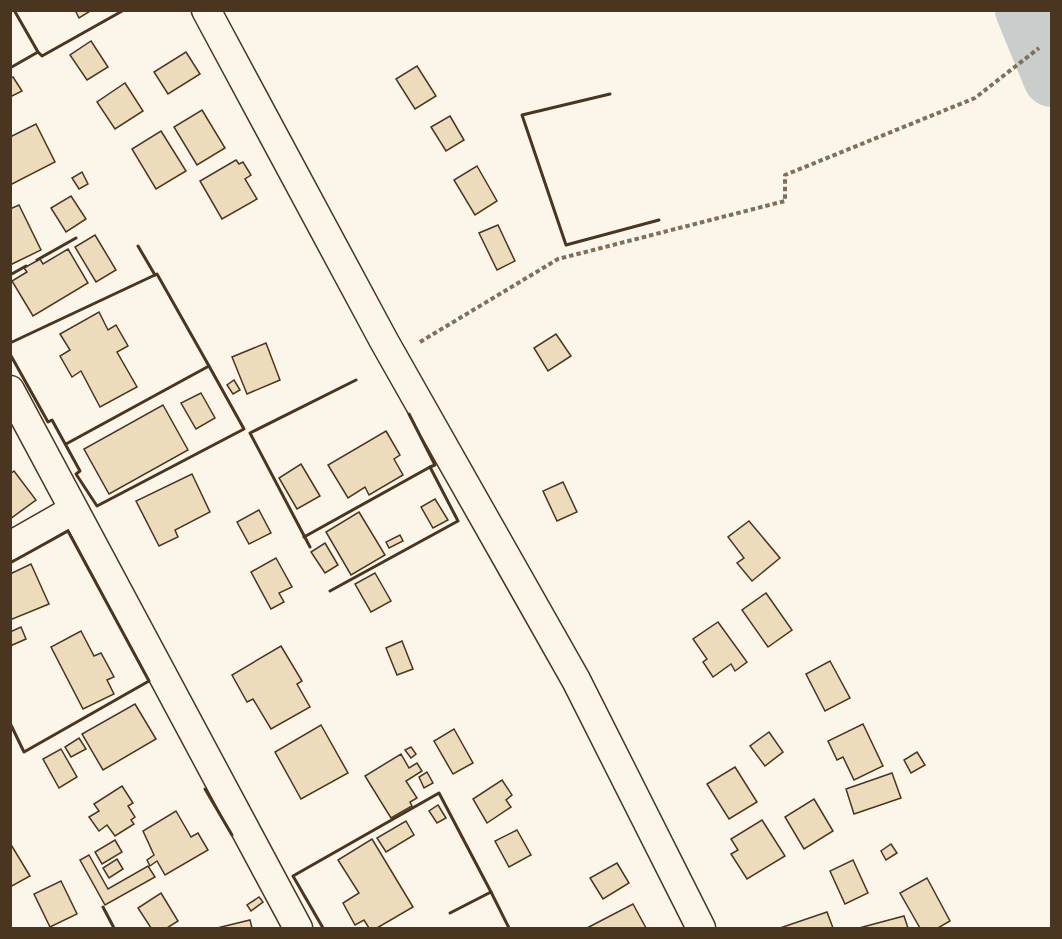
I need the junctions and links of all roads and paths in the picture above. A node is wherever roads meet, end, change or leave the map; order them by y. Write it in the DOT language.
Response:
graph roads {
  1 [pos="206,10"];
  2 [pos="1039,48"];
  3 [pos="394,358"];
  4 [pos="10,390"];
  5 [pos="73,510"];
  6 [pos="10,546"];
  7 [pos="298,928"];
  8 [pos="701,928"];
  1 -- 3 [label="street"];
  2 -- 3 [label="path"];
  3 -- 8 [label="street"];
  4 -- 5 [label="street"];
  5 -- 6 [label="street"];
  5 -- 7 [label="street"];
}
